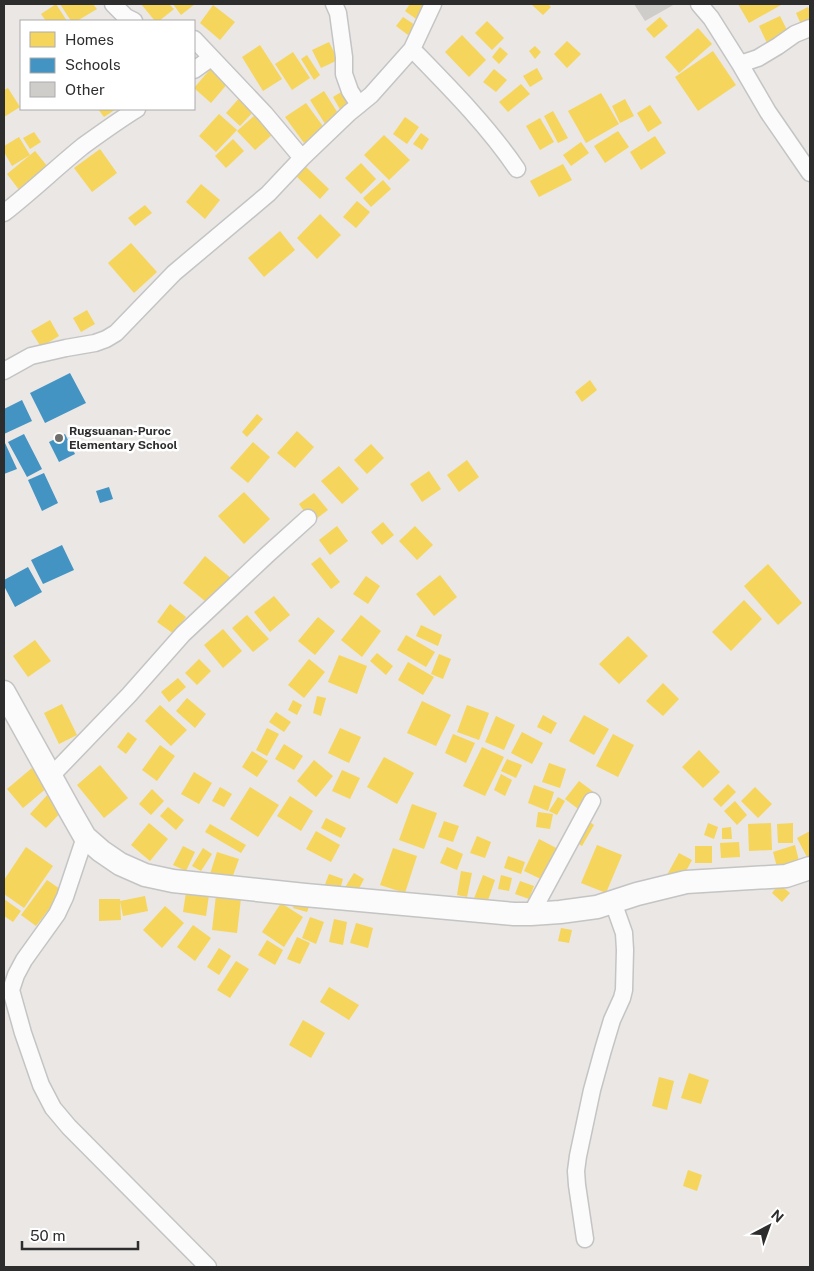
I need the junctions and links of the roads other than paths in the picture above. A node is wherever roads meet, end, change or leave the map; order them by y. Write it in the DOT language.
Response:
graph roads {
  1 [pos="113,4"];
  2 [pos="334,4"];
  3 [pos="434,4"];
  4 [pos="698,4"];
  5 [pos="132,20"];
  6 [pos="810,28"];
  7 [pos="195,40"];
  8 [pos="412,49"];
  9 [pos="211,58"];
  10 [pos="740,64"];
  11 [pos="195,69"];
  12 [pos="359,105"];
  13 [pos="135,110"];
  14 [pos="302,158"];
  15 [pos="517,170"];
  16 [pos="810,173"];
  17 [pos="4,213"];
  18 [pos="4,370"];
  19 [pos="308,518"];
  20 [pos="4,692"];
  21 [pos="51,776"];
  22 [pos="592,801"];
  23 [pos="85,837"];
  24 [pos="810,868"];
  25 [pos="613,902"];
  26 [pos="531,914"];
  27 [pos="7,993"];
  28 [pos="585,1239"];
  29 [pos="208,1267"];
  1 -- 5 [label="street"];
  2 -- 12 [label="street"];
  3 -- 8 [label="street"];
  4 -- 10 [label="street"];
  6 -- 10 [label="street"];
  7 -- 9 [label="street"];
  8 -- 12 [label="street"];
  8 -- 15 [label="street"];
  9 -- 11 [label="street"];
  9 -- 14 [label="street"];
  10 -- 16 [label="street"];
  12 -- 14 [label="street"];
  13 -- 17 [label="street"];
  14 -- 18 [label="street"];
  19 -- 21 [label="street"];
  20 -- 21 [label="street"];
  21 -- 23 [label="street"];
  22 -- 26 [label="street"];
  23 -- 26 [label="street"];
  23 -- 27 [label="street"];
  24 -- 25 [label="street"];
  25 -- 26 [label="street"];
  25 -- 28 [label="street"];
  27 -- 29 [label="street"];
}
